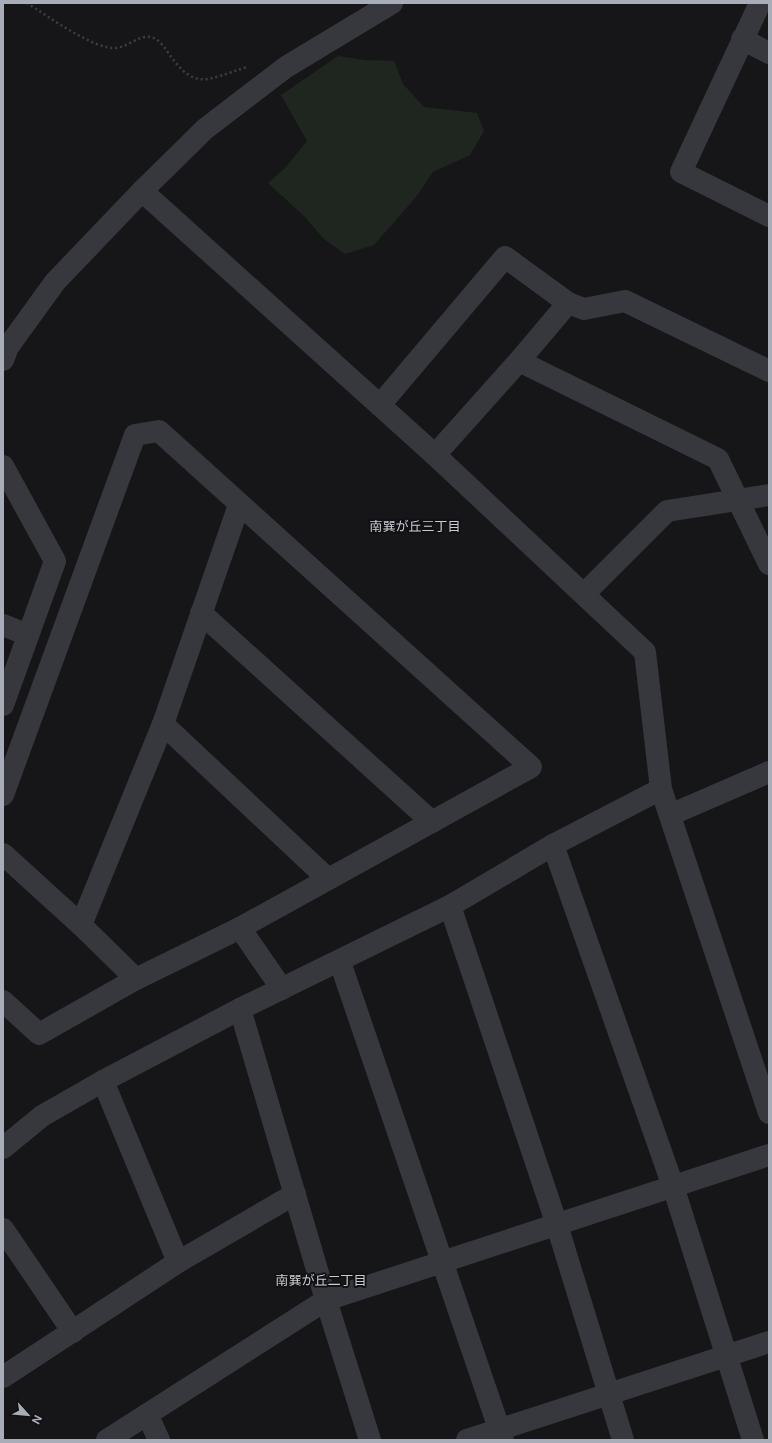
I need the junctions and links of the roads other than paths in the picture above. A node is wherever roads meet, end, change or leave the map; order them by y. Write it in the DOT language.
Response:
graph roads {
  1 [pos="392,3"];
  2 [pos="760,3"];
  3 [pos="742,39"];
  4 [pos="769,53"];
  5 [pos="142,190"];
  6 [pos="769,216"];
  7 [pos="568,303"];
  8 [pos="3,360"];
  9 [pos="519,361"];
  10 [pos="769,371"];
  11 [pos="380,405"];
  12 [pos="435,455"];
  13 [pos="3,466"];
  14 [pos="769,495"];
  15 [pos="739,499"];
  16 [pos="239,505"];
  17 [pos="769,564"];
  18 [pos="584,594"];
  19 [pos="201,613"];
  20 [pos="3,624"];
  21 [pos="28,635"];
  22 [pos="3,705"];
  23 [pos="163,724"];
  24 [pos="769,772"];
  25 [pos="661,789"];
  26 [pos="3,795"];
  27 [pos="670,815"];
  28 [pos="432,822"];
  29 [pos="553,845"];
  30 [pos="3,854"];
  31 [pos="328,880"];
  32 [pos="450,906"];
  33 [pos="81,924"];
  34 [pos="240,928"];
  35 [pos="340,962"];
  36 [pos="136,979"];
  37 [pos="282,989"];
  38 [pos="3,1001"];
  39 [pos="240,1009"];
  40 [pos="103,1081"];
  41 [pos="769,1113"];
  42 [pos="3,1148"];
  43 [pos="769,1155"];
  44 [pos="673,1186"];
  45 [pos="295,1194"];
  46 [pos="557,1225"];
  47 [pos="3,1229"];
  48 [pos="178,1262"];
  49 [pos="442,1262"];
  50 [pos="326,1300"];
  51 [pos="73,1332"];
  52 [pos="769,1342"];
  53 [pos="727,1355"];
  54 [pos="3,1377"];
  55 [pos="609,1393"];
  56 [pos="148,1416"];
  57 [pos="501,1435"];
  58 [pos="107,1440"];
  59 [pos="159,1440"];
  60 [pos="370,1440"];
  61 [pos="467,1440"];
  62 [pos="624,1440"];
  63 [pos="753,1440"];
  1 -- 5 [label="street"];
  2 -- 3 [label="street"];
  3 -- 4 [label="street"];
  3 -- 6 [label="street"];
  5 -- 8 [label="street"];
  5 -- 11 [label="street"];
  7 -- 9 [label="street"];
  7 -- 10 [label="street"];
  7 -- 11 [label="street"];
  9 -- 12 [label="street"];
  9 -- 15 [label="street"];
  11 -- 12 [label="street"];
  12 -- 18 [label="street"];
  13 -- 21 [label="street"];
  14 -- 15 [label="street"];
  15 -- 17 [label="street"];
  15 -- 18 [label="street"];
  16 -- 19 [label="street"];
  16 -- 26 [label="street"];
  16 -- 28 [label="street"];
  18 -- 25 [label="street"];
  19 -- 23 [label="street"];
  19 -- 28 [label="street"];
  20 -- 21 [label="street"];
  21 -- 22 [label="street"];
  23 -- 31 [label="street"];
  23 -- 33 [label="street"];
  24 -- 27 [label="street"];
  25 -- 27 [label="street"];
  25 -- 29 [label="street"];
  27 -- 41 [label="street"];
  28 -- 31 [label="street"];
  29 -- 32 [label="street"];
  29 -- 44 [label="street"];
  30 -- 33 [label="street"];
  31 -- 34 [label="street"];
  32 -- 35 [label="street"];
  32 -- 46 [label="street"];
  33 -- 36 [label="street"];
  34 -- 36 [label="street"];
  34 -- 37 [label="street"];
  35 -- 37 [label="street"];
  35 -- 49 [label="street"];
  36 -- 38 [label="street"];
  37 -- 39 [label="street"];
  39 -- 40 [label="street"];
  39 -- 45 [label="street"];
  40 -- 42 [label="street"];
  40 -- 48 [label="street"];
  43 -- 44 [label="street"];
  44 -- 46 [label="street"];
  44 -- 53 [label="street"];
  45 -- 48 [label="street"];
  45 -- 50 [label="street"];
  46 -- 49 [label="street"];
  46 -- 55 [label="street"];
  47 -- 51 [label="street"];
  48 -- 51 [label="street"];
  49 -- 50 [label="street"];
  49 -- 57 [label="street"];
  50 -- 56 [label="street"];
  50 -- 60 [label="street"];
  51 -- 54 [label="street"];
  52 -- 53 [label="street"];
  53 -- 55 [label="street"];
  53 -- 63 [label="street"];
  55 -- 57 [label="street"];
  55 -- 62 [label="street"];
  56 -- 58 [label="street"];
  56 -- 59 [label="street"];
  57 -- 61 [label="street"];
}
